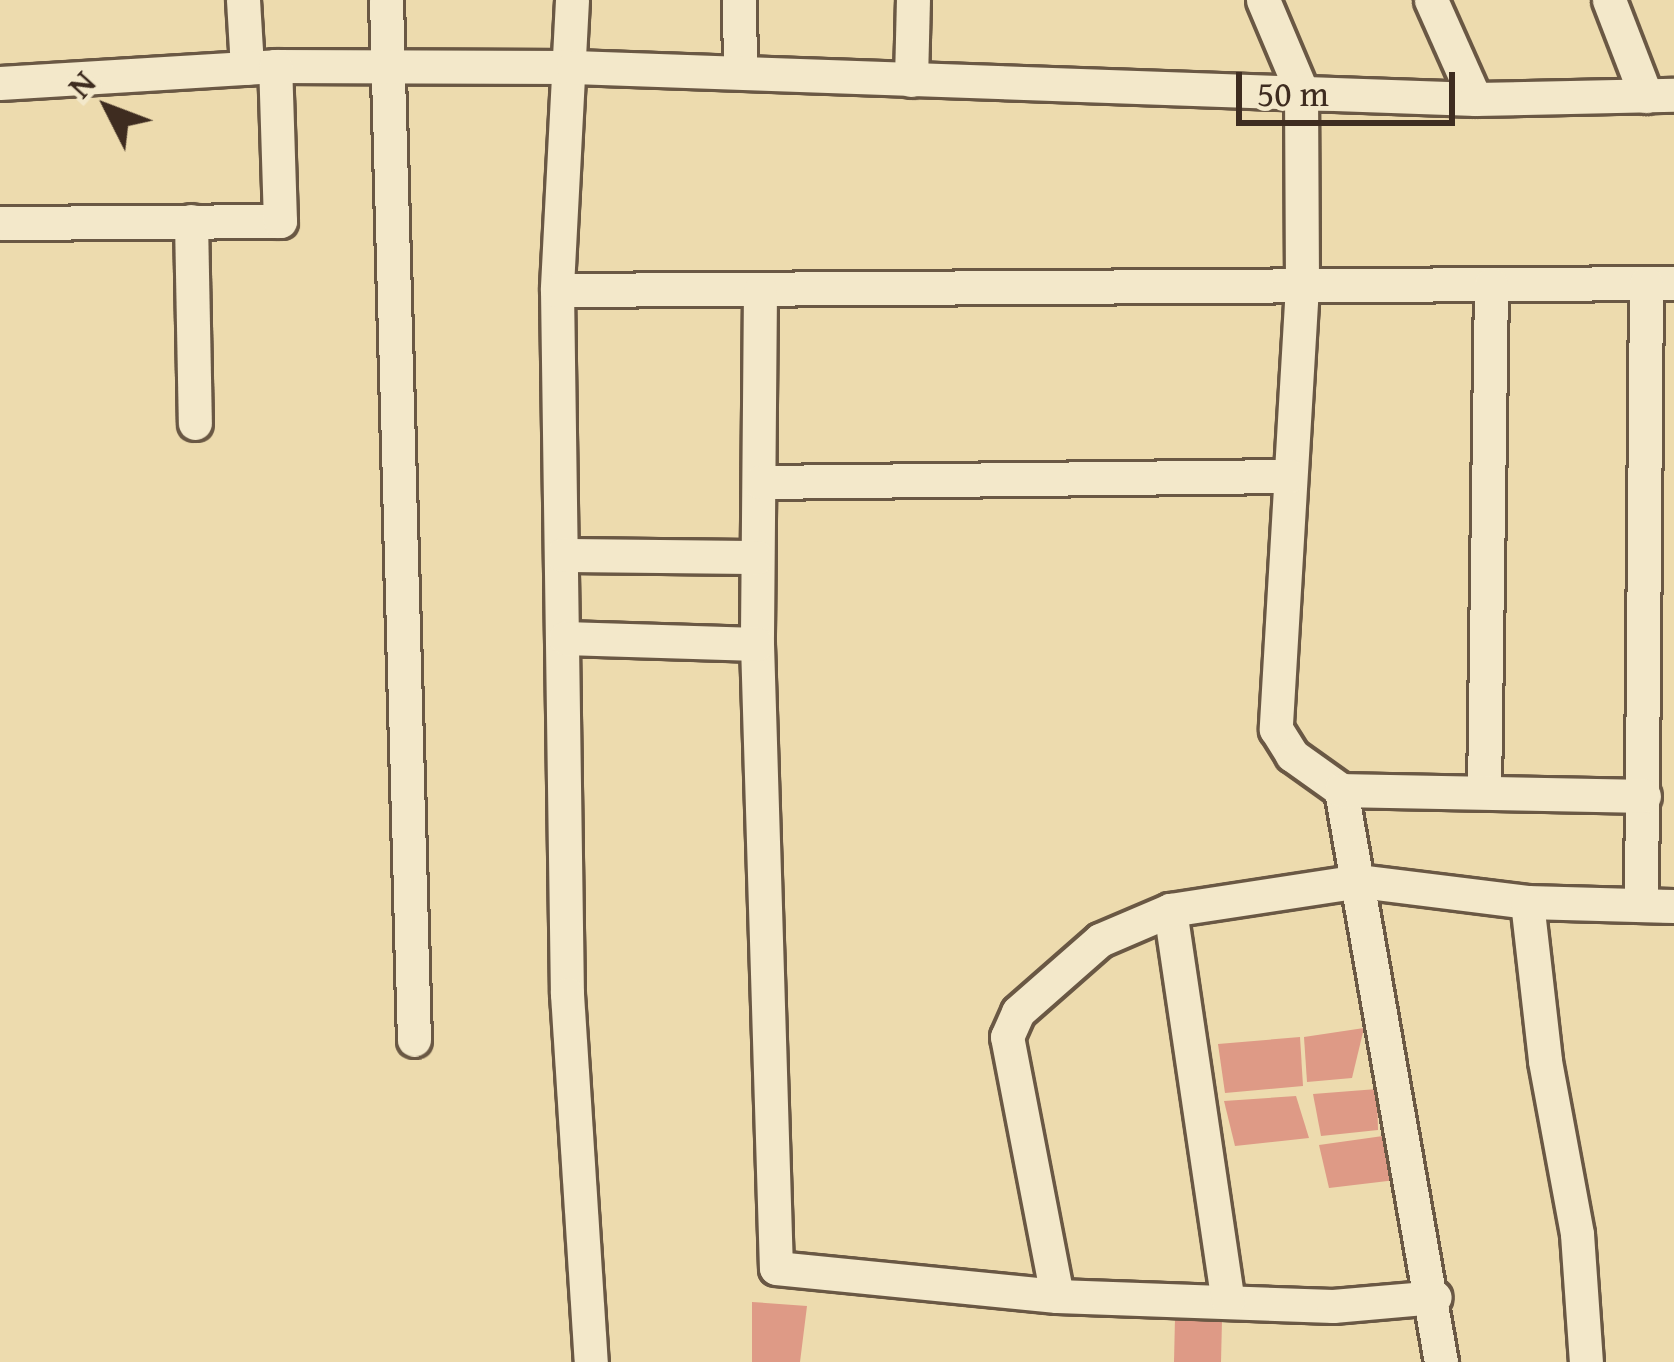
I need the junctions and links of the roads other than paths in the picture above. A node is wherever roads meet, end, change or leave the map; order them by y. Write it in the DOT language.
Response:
graph roads {
  1 [pos="244,0"];
  2 [pos="386,0"];
  3 [pos="572,0"];
  4 [pos="739,0"];
  5 [pos="913,0"];
  6 [pos="1263,0"];
  7 [pos="1431,0"];
  8 [pos="1609,0"];
  9 [pos="261,67"];
  10 [pos="573,67"];
  11 [pos="740,69"];
  12 [pos="386,73"];
  13 [pos="911,80"];
  14 [pos="0,83"];
  15 [pos="1301,90"];
  16 [pos="1660,95"];
  17 [pos="1475,99"];
  18 [pos="190,221"];
  19 [pos="0,223"];
  20 [pos="1660,283"];
  21 [pos="1491,284"];
  22 [pos="1303,286"];
  23 [pos="557,290"];
  24 [pos="760,290"];
  25 [pos="195,423"];
  26 [pos="1290,476"];
  27 [pos="760,482"];
  28 [pos="562,555"];
  29 [pos="757,557"];
  30 [pos="565,638"];
  31 [pos="757,644"];
  32 [pos="1341,790"];
  33 [pos="1484,792"];
  34 [pos="1644,796"];
  35 [pos="1359,881"];
  36 [pos="1527,902"];
  37 [pos="1658,905"];
  38 [pos="1170,910"];
  39 [pos="414,1040"];
  40 [pos="1057,1296"];
  41 [pos="1435,1297"];
  42 [pos="1228,1301"];
  43 [pos="591,1362"];
  44 [pos="1441,1362"];
  45 [pos="1586,1362"];
  1 -- 9 [label="street"];
  2 -- 12 [label="street"];
  3 -- 10 [label="street"];
  4 -- 11 [label="street"];
  5 -- 13 [label="street"];
  6 -- 15 [label="street"];
  7 -- 17 [label="street"];
  8 -- 16 [label="street"];
  9 -- 12 [label="street"];
  9 -- 14 [label="street"];
  9 -- 18 [label="street"];
  10 -- 11 [label="street"];
  10 -- 12 [label="street"];
  10 -- 23 [label="street"];
  11 -- 13 [label="street"];
  12 -- 39 [label="street"];
  13 -- 15 [label="street"];
  15 -- 17 [label="street"];
  15 -- 22 [label="street"];
  16 -- 17 [label="street"];
  18 -- 19 [label="street"];
  18 -- 25 [label="street"];
  20 -- 21 [label="street"];
  20 -- 34 [label="street"];
  21 -- 22 [label="street"];
  21 -- 33 [label="street"];
  22 -- 24 [label="street"];
  22 -- 26 [label="street"];
  23 -- 24 [label="street"];
  23 -- 28 [label="street"];
  24 -- 27 [label="street"];
  26 -- 27 [label="street"];
  26 -- 32 [label="street"];
  27 -- 29 [label="street"];
  28 -- 29 [label="street"];
  28 -- 30 [label="street"];
  29 -- 31 [label="street"];
  30 -- 31 [label="street"];
  30 -- 43 [label="street"];
  31 -- 40 [label="street"];
  32 -- 33 [label="street"];
  32 -- 35 [label="street"];
  33 -- 34 [label="street"];
  34 -- 37 [label="street"];
  35 -- 36 [label="street"];
  35 -- 38 [label="street"];
  35 -- 41 [label="street"];
  36 -- 37 [label="street"];
  36 -- 45 [label="street"];
  38 -- 40 [label="street"];
  38 -- 42 [label="street"];
  40 -- 42 [label="street"];
  41 -- 42 [label="street"];
  41 -- 44 [label="street"];
}
